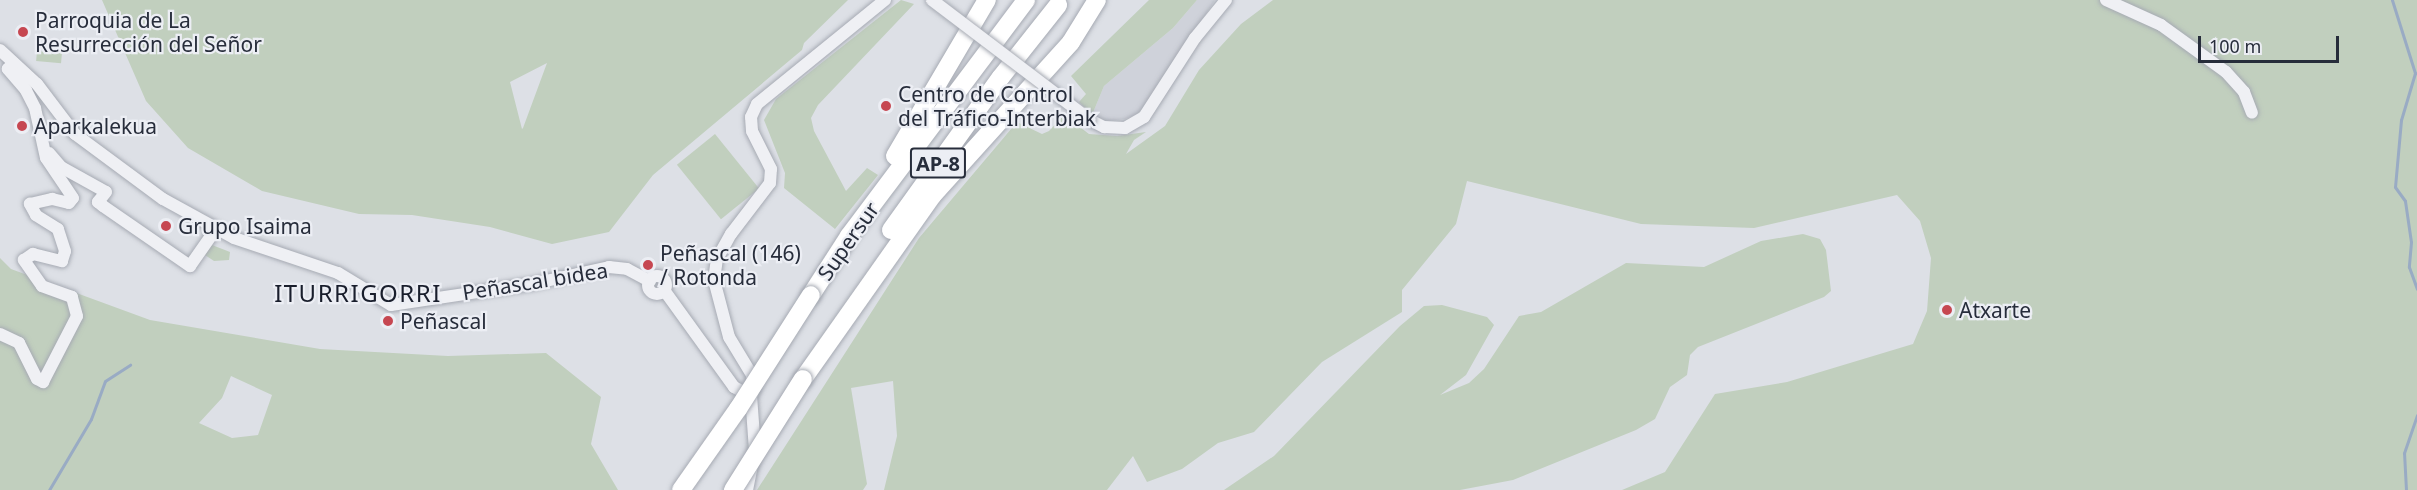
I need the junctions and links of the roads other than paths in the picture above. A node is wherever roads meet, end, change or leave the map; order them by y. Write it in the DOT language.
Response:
graph roads {
  1 [pos="885,0"];
  2 [pos="932,0"];
  3 [pos="987,0"];
  4 [pos="1026,0"];
  5 [pos="1096,0"];
  6 [pos="1226,0"];
  7 [pos="2106,0"];
  8 [pos="1058,5"];
  9 [pos="0,50"];
  10 [pos="14,63"];
  11 [pos="2252,113"];
  12 [pos="49,153"];
  13 [pos="212,226"];
  14 [pos="849,236"];
  15 [pos="834,331"];
  16 [pos="0,334"];
  17 [pos="751,396"];
  18 [pos="681,490"];
  19 [pos="733,490"];
  20 [pos="747,490"];
  1 -- 17 [label="street"];
  2 -- 6 [label="street, bridge"];
  3 -- 14 [label="highway, AP-8"];
  4 -- 14 [label="highway, Supersur / AP-8"];
  5 -- 15 [label="highway"];
  7 -- 11 [label="street"];
  8 -- 15 [label="highway, Supersur / AP-8"];
  9 -- 10 [label="street, Peñascal bidea"];
  10 -- 13 [label="street, Peñascal bidea"];
  10 -- 16 [label="street"];
  12 -- 13 [label="street"];
  13 -- 17 [label="street, Peñascal bidea"];
  14 -- 18 [label="highway, Supersur / AP-8, bridge"];
  15 -- 19 [label="highway, Supersur / AP-8, bridge"];
  17 -- 20 [label="street"];
}
